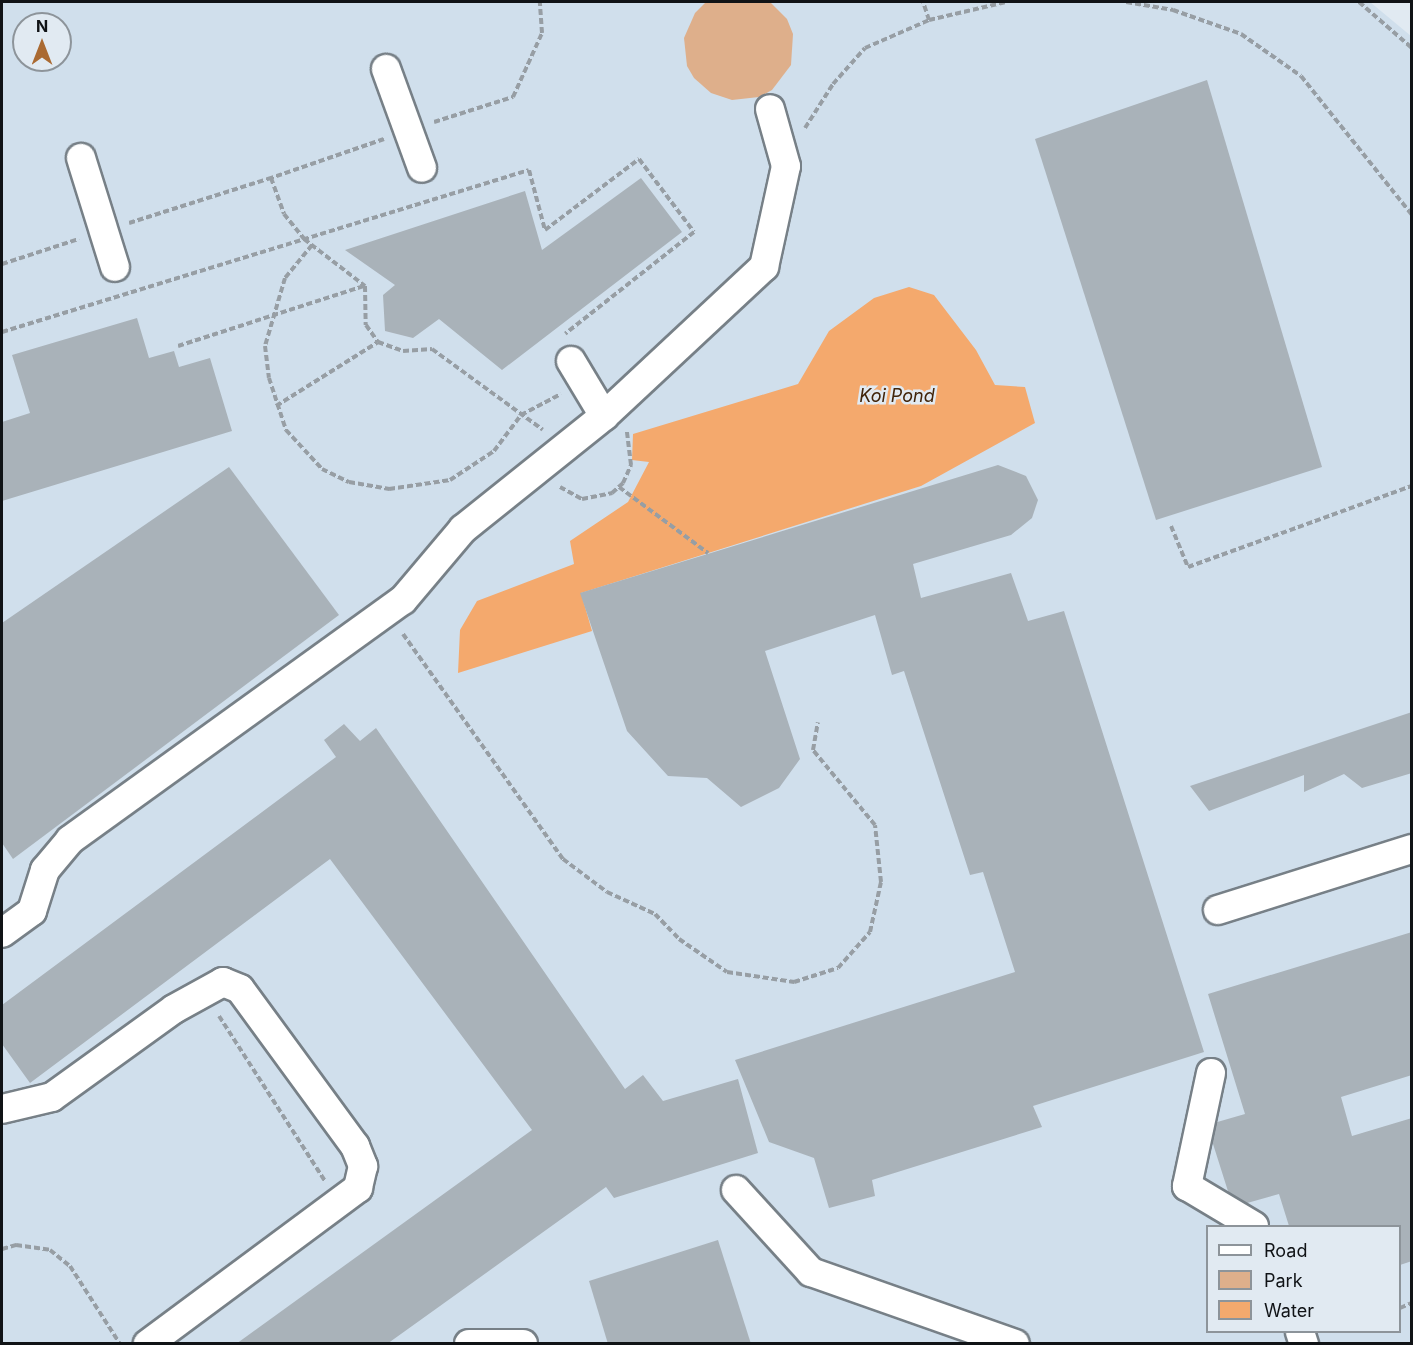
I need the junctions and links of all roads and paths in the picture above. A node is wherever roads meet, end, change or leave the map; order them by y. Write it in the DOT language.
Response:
graph roads {
  1 [pos="540,2"];
  2 [pos="1006,2"];
  3 [pos="1126,2"];
  4 [pos="1359,2"];
  5 [pos="929,20"];
  6 [pos="1412,48"];
  7 [pos="386,69"];
  8 [pos="770,109"];
  9 [pos="408,130"];
  10 [pos="81,158"];
  11 [pos="422,168"];
  12 [pos="271,178"];
  13 [pos="1412,215"];
  14 [pos="105,231"];
  15 [pos="304,239"];
  16 [pos="312,245"];
  17 [pos="2,264"];
  18 [pos="115,267"];
  19 [pos="365,286"];
  20 [pos="271,318"];
  21 [pos="2,332"];
  22 [pos="378,342"];
  23 [pos="178,346"];
  24 [pos="563,361"];
  25 [pos="565,393"];
  26 [pos="569,401"];
  27 [pos="276,406"];
  28 [pos="521,415"];
  29 [pos="604,416"];
  30 [pos="550,436"];
  31 [pos="1412,486"];
  32 [pos="619,487"];
  33 [pos="1171,526"];
  34 [pos="708,553"];
  35 [pos="387,611"];
  36 [pos="818,722"];
  37 [pos="1412,849"];
  38 [pos="1218,910"];
  39 [pos="2,933"];
  40 [pos="202,990"];
  41 [pos="1211,1073"];
  42 [pos="2,1109"];
  43 [pos="736,1190"];
  44 [pos="339,1203"];
  45 [pos="1251,1225"];
  46 [pos="2,1248"];
  47 [pos="120,1344"];
  48 [pos="148,1344"];
  49 [pos="469,1344"];
  50 [pos="523,1344"];
  51 [pos="1015,1344"];
  1 -- 9 [label="path"];
  2 -- 5 [label="path"];
  3 -- 13 [label="path"];
  4 -- 6 [label="path"];
  7 -- 9 [label="lane"];
  8 -- 29 [label="lane"];
  9 -- 11 [label="lane"];
  9 -- 12 [label="path"];
  10 -- 14 [label="lane"];
  12 -- 14 [label="path"];
  12 -- 15 [label="path"];
  14 -- 17 [label="path"];
  14 -- 18 [label="lane"];
  15 -- 16 [label="path"];
  15 -- 21 [label="path"];
  15 -- 24 [label="path"];
  16 -- 19 [label="path"];
  16 -- 20 [label="path"];
  19 -- 20 [label="path"];
  19 -- 22 [label="path"];
  20 -- 23 [label="path"];
  20 -- 27 [label="path"];
  22 -- 27 [label="path"];
  22 -- 28 [label="path"];
  24 -- 25 [label="path"];
  24 -- 29 [label="lane"];
  25 -- 26 [label="path"];
  25 -- 28 [label="path"];
  27 -- 28 [label="path"];
  28 -- 30 [label="path"];
  29 -- 35 [label="lane"];
  31 -- 33 [label="path"];
  32 -- 34 [label="path"];
  35 -- 36 [label="path"];
  35 -- 39 [label="lane"];
  37 -- 38 [label="lane"];
  40 -- 42 [label="lane"];
  40 -- 44 [label="path"];
  40 -- 44 [label="lane"];
  41 -- 45 [label="lane"];
  43 -- 51 [label="lane"];
  44 -- 48 [label="lane"];
  46 -- 47 [label="path"];
  49 -- 50 [label="lane"];
}
